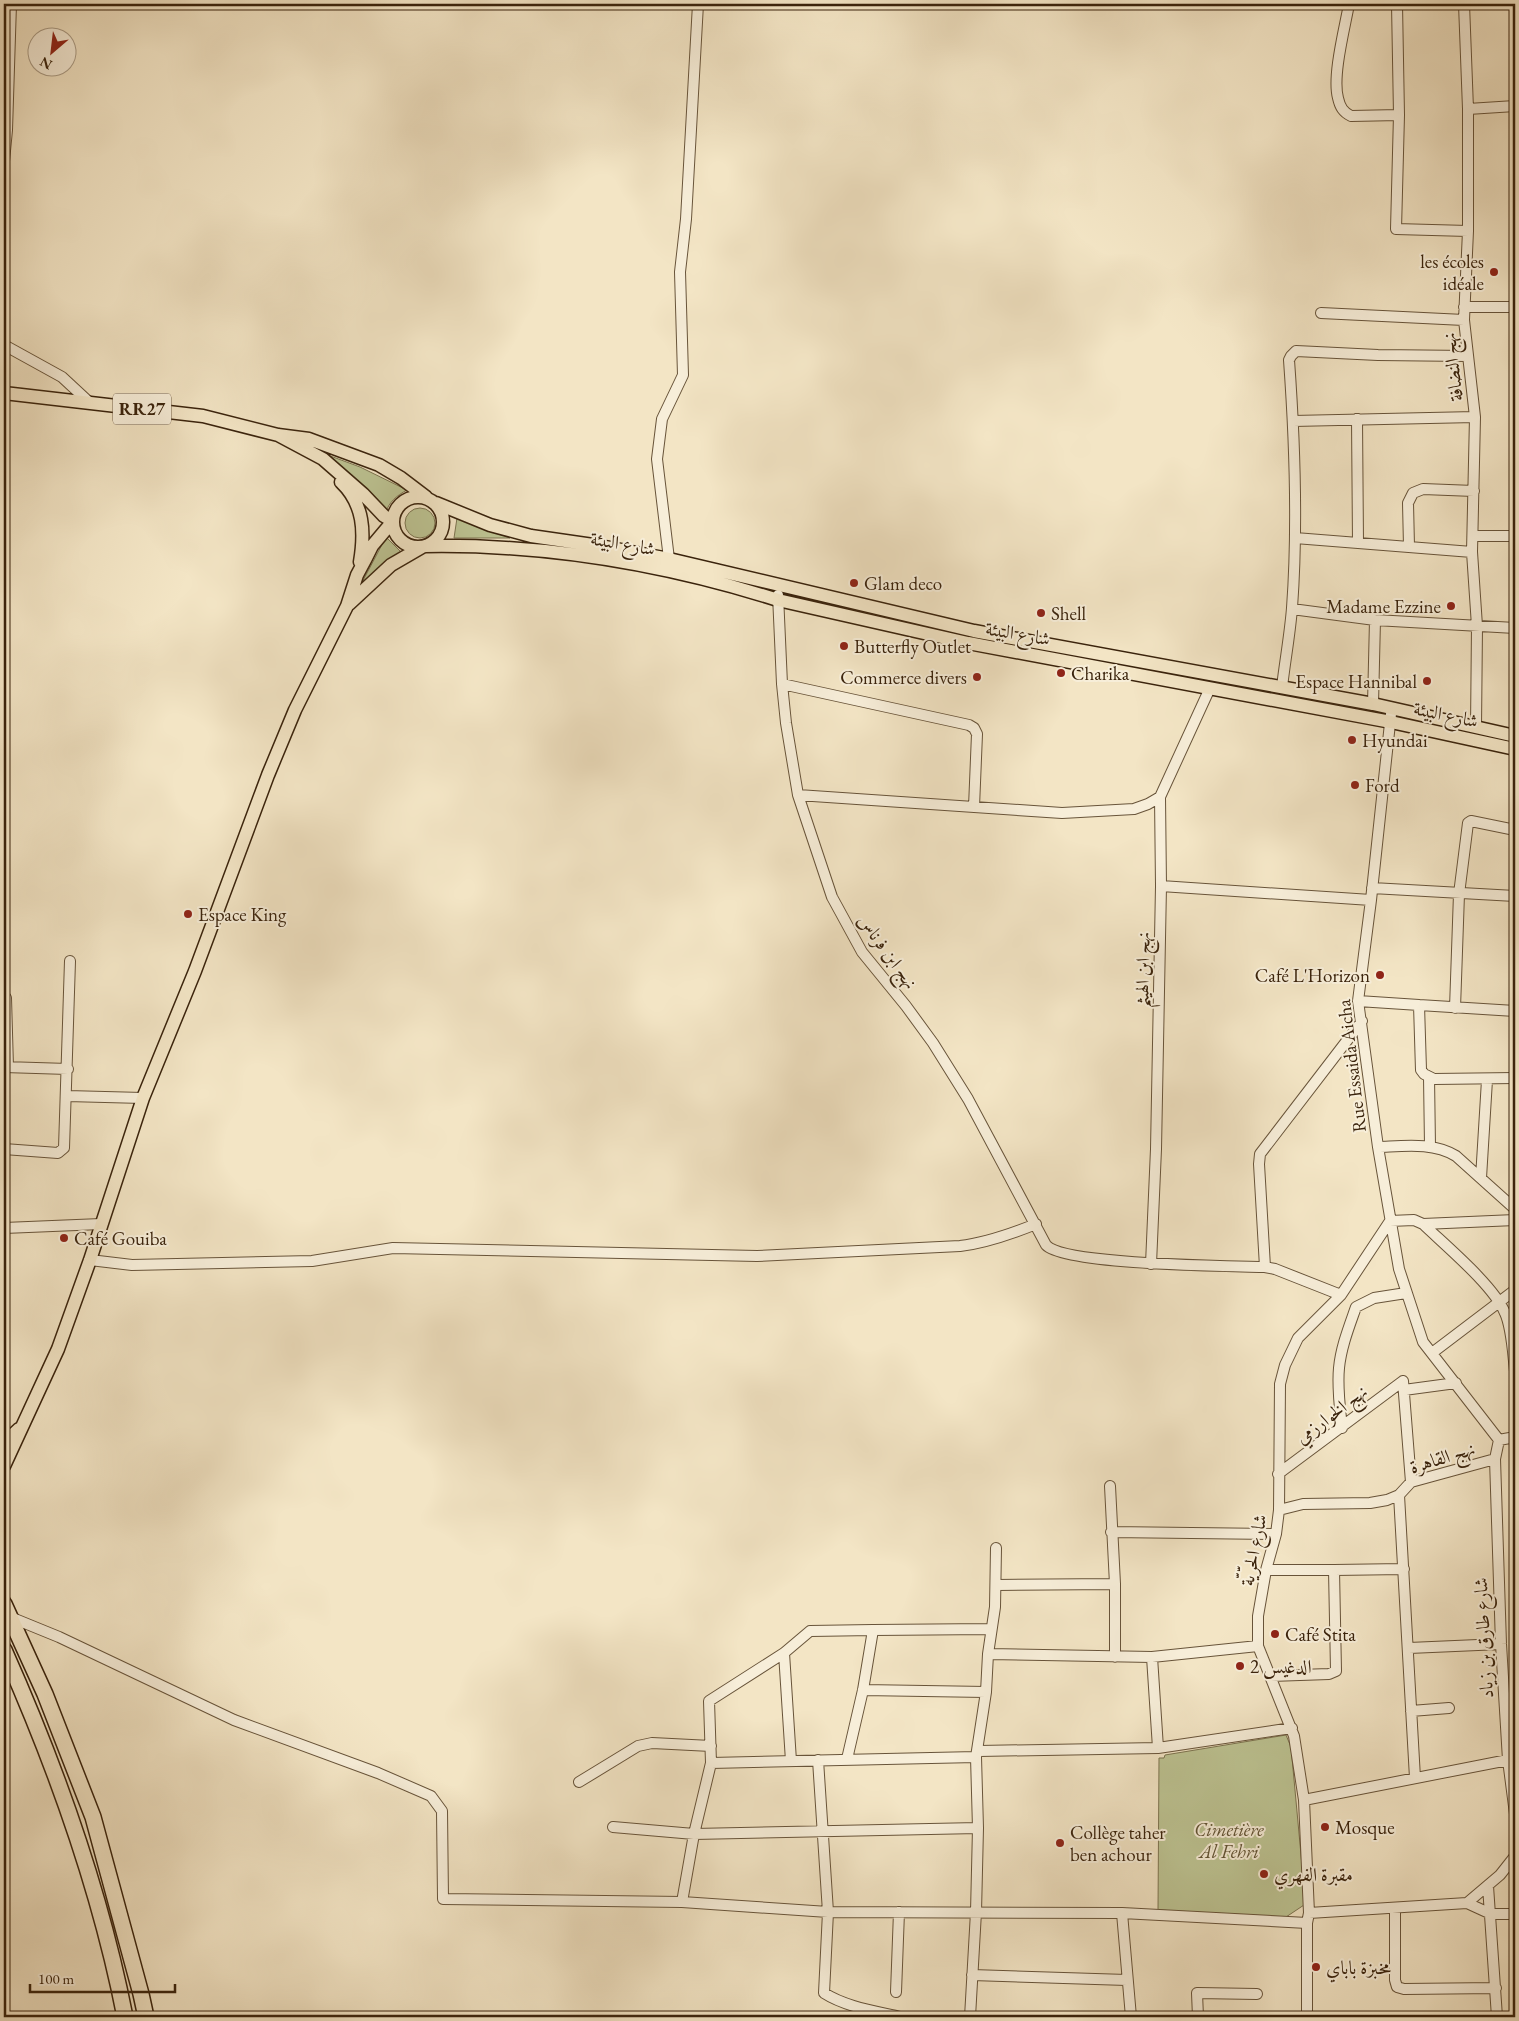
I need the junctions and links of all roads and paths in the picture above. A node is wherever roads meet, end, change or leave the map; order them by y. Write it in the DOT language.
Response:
graph roads {
  1 [pos="11,4"];
  2 [pos="698,4"];
  3 [pos="1349,4"];
  4 [pos="1397,4"];
  5 [pos="1464,4"];
  6 [pos="1515,106"];
  7 [pos="1468,109"];
  8 [pos="1399,116"];
  9 [pos="4,161"];
  10 [pos="1468,231"];
  11 [pos="1464,307"];
  12 [pos="1515,307"];
  13 [pos="1321,313"];
  14 [pos="1464,320"];
  15 [pos="4,345"];
  16 [pos="1468,356"];
  17 [pos="4,393"];
  18 [pos="90,403"];
  19 [pos="1475,417"];
  20 [pos="1357,420"];
  21 [pos="1293,421"];
  22 [pos="278,435"];
  23 [pos="308,451"];
  24 [pos="1474,491"];
  25 [pos="431,500"];
  26 [pos="393,521"];
  27 [pos="1473,536"];
  28 [pos="1515,536"];
  29 [pos="1295,538"];
  30 [pos="1358,542"];
  31 [pos="424,546"];
  32 [pos="1409,546"];
  33 [pos="1472,552"];
  34 [pos="669,559"];
  35 [pos="357,575"];
  36 [pos="777,584"];
  37 [pos="778,600"];
  38 [pos="347,606"];
  39 [pos="1292,609"];
  40 [pos="1375,620"];
  41 [pos="1477,626"];
  42 [pos="1515,628"];
  43 [pos="782,684"];
  44 [pos="1282,687"];
  45 [pos="1210,688"];
  46 [pos="1372,704"];
  47 [pos="1391,708"];
  48 [pos="1391,722"];
  49 [pos="1476,727"];
  50 [pos="1515,736"];
  51 [pos="1515,749"];
  52 [pos="798,795"];
  53 [pos="1160,797"];
  54 [pos="974,807"];
  55 [pos="1515,830"];
  56 [pos="1160,886"];
  57 [pos="1372,888"];
  58 [pos="1460,894"];
  59 [pos="1515,896"];
  60 [pos="1371,900"];
  61 [pos="70,961"];
  62 [pos="4,995"];
  63 [pos="1358,1001"];
  64 [pos="1419,1005"];
  65 [pos="1455,1008"];
  66 [pos="1515,1011"];
  67 [pos="1362,1020"];
  68 [pos="6,1067"];
  69 [pos="68,1069"];
  70 [pos="1429,1078"];
  71 [pos="1515,1078"];
  72 [pos="1487,1080"];
  73 [pos="66,1096"];
  74 [pos="143,1098"];
  75 [pos="1378,1146"];
  76 [pos="1430,1146"];
  77 [pos="4,1149"];
  78 [pos="1481,1178"];
  79 [pos="1515,1209"];
  80 [pos="1515,1220"];
  81 [pos="1390,1221"];
  82 [pos="101,1224"];
  83 [pos="1036,1224"];
  84 [pos="1423,1224"];
  85 [pos="4,1228"];
  86 [pos="90,1260"];
  87 [pos="1151,1264"];
  88 [pos="1265,1267"];
  89 [pos="1515,1290"];
  90 [pos="1406,1293"];
  91 [pos="1341,1295"];
  92 [pos="1499,1302"];
  93 [pos="1432,1353"];
  94 [pos="1515,1371"];
  95 [pos="1456,1383"];
  96 [pos="1404,1385"];
  97 [pos="24,1423"];
  98 [pos="1342,1428"];
  99 [pos="1515,1436"];
  100 [pos="1499,1440"];
  101 [pos="4,1443"];
  102 [pos="1495,1459"];
  103 [pos="4,1466"];
  104 [pos="1278,1474"];
  105 [pos="1411,1482"];
  106 [pos="1110,1486"];
  107 [pos="1399,1495"];
  108 [pos="1279,1510"];
  109 [pos="1112,1532"];
  110 [pos="1276,1534"];
  111 [pos="996,1548"];
  112 [pos="1404,1569"];
  113 [pos="1266,1570"];
  114 [pos="1334,1570"];
  115 [pos="1115,1584"];
  116 [pos="996,1585"];
  117 [pos="7,1610"];
  118 [pos="873,1630"];
  119 [pos="990,1630"];
  120 [pos="1501,1644"];
  121 [pos="1258,1646"];
  122 [pos="1409,1648"];
  123 [pos="4,1650"];
  124 [pos="784,1653"];
  125 [pos="988,1654"];
  126 [pos="1115,1657"];
  127 [pos="1152,1657"];
  128 [pos="1270,1676"];
  129 [pos="863,1690"];
  130 [pos="986,1692"];
  131 [pos="1449,1708"];
  132 [pos="1411,1710"];
  133 [pos="1292,1728"];
  134 [pos="711,1746"];
  135 [pos="1158,1748"];
  136 [pos="978,1754"];
  137 [pos="847,1759"];
  138 [pos="791,1760"];
  139 [pos="818,1760"];
  140 [pos="1508,1760"];
  141 [pos="711,1763"];
  142 [pos="1415,1778"];
  143 [pos="579,1782"];
  144 [pos="1304,1800"];
  145 [pos="1515,1814"];
  146 [pos="613,1827"];
  147 [pos="978,1828"];
  148 [pos="822,1833"];
  149 [pos="694,1834"];
  150 [pos="1515,1856"];
  151 [pos="1488,1886"];
  152 [pos="682,1902"];
  153 [pos="1467,1903"];
  154 [pos="1394,1909"];
  155 [pos="828,1912"];
  156 [pos="899,1912"];
  157 [pos="976,1912"];
  158 [pos="1122,1913"];
  159 [pos="1491,1914"];
  160 [pos="1515,1914"];
  161 [pos="1308,1918"];
  162 [pos="972,1975"];
  163 [pos="1127,1980"];
  164 [pos="1496,1988"];
  165 [pos="896,1992"];
  166 [pos="1257,1994"];
  167 [pos="125,2017"];
  168 [pos="146,2017"];
  169 [pos="900,2017"];
  170 [pos="970,2017"];
  171 [pos="1130,2017"];
  172 [pos="1198,2017"];
  173 [pos="1307,2017"];
  174 [pos="1497,2017"];
  1 -- 9 [label="street"];
  2 -- 34 [label="street"];
  3 -- 8 [label="street"];
  4 -- 8 [label="street"];
  5 -- 7 [label="street, نهج النضافة"];
  6 -- 7 [label="street"];
  7 -- 10 [label="street, نهج النضافة"];
  8 -- 10 [label="street"];
  10 -- 11 [label="street, نهج النضافة"];
  11 -- 12 [label="street"];
  11 -- 14 [label="street, نهج النضافة"];
  13 -- 14 [label="street"];
  14 -- 16 [label="street, نهج النضافة"];
  15 -- 18 [label="street"];
  16 -- 19 [label="street, نهج النضافة"];
  16 -- 21 [label="street"];
  17 -- 18 [label="main road, RR27"];
  18 -- 22 [label="main road, RR27"];
  19 -- 20 [label="street"];
  19 -- 24 [label="street, نهج النضافة"];
  20 -- 21 [label="street"];
  20 -- 30 [label="street"];
  21 -- 29 [label="street"];
  22 -- 23 [label="main road, RR27"];
  22 -- 25 [label="main road, RR27"];
  23 -- 26 [label="main road, RR27"];
  23 -- 35 [label="main road"];
  24 -- 27 [label="street, نهج النضافة"];
  24 -- 32 [label="street"];
  25 -- 26 [label="main road"];
  25 -- 31 [label="main road"];
  25 -- 34 [label="main road, شارع البيئة / RR27"];
  26 -- 31 [label="main road, RR27"];
  26 -- 35 [label="main road"];
  27 -- 28 [label="street"];
  27 -- 33 [label="street, نهج النضافة"];
  29 -- 30 [label="street"];
  29 -- 39 [label="street"];
  30 -- 32 [label="street"];
  31 -- 37 [label="main road, شارع البيئة / RR27"];
  31 -- 38 [label="main road"];
  32 -- 33 [label="street"];
  33 -- 41 [label="street, نهج النضافة"];
  34 -- 36 [label="main road, شارع البيئة / RR27"];
  35 -- 38 [label="main road"];
  36 -- 37 [label="street, نهج ابن فرناس"];
  36 -- 44 [label="main road, شارع البيئة / RR27"];
  37 -- 43 [label="street, نهج ابن فرناس"];
  37 -- 45 [label="main road, شارع البيئة / RR27"];
  38 -- 74 [label="main road"];
  39 -- 40 [label="street"];
  39 -- 44 [label="street"];
  40 -- 41 [label="street"];
  40 -- 46 [label="street"];
  41 -- 42 [label="street"];
  41 -- 49 [label="street, نهج النضافة"];
  43 -- 52 [label="street, نهج ابن فرناس"];
  43 -- 54 [label="street"];
  44 -- 46 [label="main road, شارع البيئة / RR27"];
  45 -- 48 [label="main road, شارع البيئة / RR27"];
  45 -- 53 [label="street, نهج ابن الهيثم"];
  46 -- 47 [label="main road, شارع البيئة / RR27"];
  47 -- 48 [label="street, Rue Essaida Aicha"];
  47 -- 49 [label="main road, شارع البيئة / RR27"];
  48 -- 51 [label="main road, شارع البيئة / RR27"];
  48 -- 57 [label="street, Rue Essaida Aicha"];
  49 -- 50 [label="main road, شارع البيئة / RR27"];
  52 -- 54 [label="street"];
  52 -- 83 [label="street, نهج ابن فرناس"];
  53 -- 54 [label="street"];
  53 -- 56 [label="street, نهج ابن الهيثم"];
  55 -- 58 [label="street"];
  56 -- 60 [label="street"];
  56 -- 87 [label="street, نهج ابن الهيثم"];
  57 -- 58 [label="street"];
  57 -- 60 [label="street, Rue Essaida Aicha"];
  58 -- 59 [label="street"];
  58 -- 65 [label="street"];
  60 -- 63 [label="street, Rue Essaida Aicha"];
  61 -- 69 [label="street"];
  62 -- 68 [label="street"];
  63 -- 64 [label="street"];
  63 -- 67 [label="street, Rue Essaida Aicha"];
  64 -- 65 [label="street"];
  64 -- 70 [label="street"];
  65 -- 66 [label="street"];
  67 -- 75 [label="street, Rue Essaida Aicha"];
  67 -- 88 [label="street"];
  68 -- 69 [label="street"];
  69 -- 73 [label="street"];
  70 -- 72 [label="street"];
  70 -- 76 [label="street"];
  71 -- 72 [label="street"];
  72 -- 78 [label="street"];
  73 -- 74 [label="street"];
  73 -- 77 [label="street"];
  74 -- 82 [label="main road"];
  75 -- 76 [label="street"];
  75 -- 81 [label="street, Rue Essaida Aicha"];
  76 -- 78 [label="street"];
  78 -- 79 [label="street"];
  80 -- 84 [label="street"];
  81 -- 84 [label="street"];
  81 -- 90 [label="street, Rue Essaida Aicha"];
  81 -- 91 [label="street, شارع الحرّيّة"];
  82 -- 85 [label="street"];
  82 -- 86 [label="main road"];
  83 -- 86 [label="street"];
  83 -- 87 [label="street, نهج ابن فرناس"];
  84 -- 92 [label="street"];
  86 -- 97 [label="main road"];
  87 -- 88 [label="street"];
  88 -- 91 [label="street"];
  89 -- 92 [label="street"];
  90 -- 93 [label="street, Rue Essaida Aicha"];
  90 -- 98 [label="street"];
  91 -- 104 [label="street, شارع الحرّيّة"];
  92 -- 93 [label="street"];
  92 -- 94 [label="street"];
  93 -- 95 [label="street, Rue Essaida Aicha"];
  95 -- 96 [label="street, نهج الخوارزمي"];
  95 -- 100 [label="street, Rue Essaida Aicha"];
  96 -- 98 [label="street, نهج الخوارزمي"];
  96 -- 105 [label="street"];
  97 -- 101 [label="main road"];
  97 -- 103 [label="main road"];
  98 -- 104 [label="street, نهج الخوارزمي"];
  99 -- 100 [label="street, نهج القاهرة"];
  100 -- 102 [label="street, نهج القاهرة"];
  102 -- 105 [label="street, نهج القاهرة"];
  102 -- 120 [label="street, شارع طارق بن زياد"];
  104 -- 108 [label="street, شارع الحرّيّة"];
  105 -- 107 [label="street, نهج القاهرة"];
  106 -- 109 [label="street"];
  107 -- 108 [label="street, نهج القاهرة"];
  107 -- 112 [label="street"];
  108 -- 110 [label="street, شارع الحرّيّة"];
  109 -- 110 [label="street"];
  109 -- 115 [label="street"];
  110 -- 113 [label="street, شارع الحرّيّة"];
  111 -- 116 [label="street"];
  112 -- 114 [label="street"];
  112 -- 122 [label="street"];
  113 -- 114 [label="street"];
  113 -- 121 [label="street, شارع الحرّيّة"];
  114 -- 128 [label="street"];
  115 -- 116 [label="street"];
  115 -- 126 [label="street"];
  116 -- 119 [label="street"];
  117 -- 152 [label="street"];
  117 -- 168 [label="highway"];
  118 -- 119 [label="street"];
  118 -- 124 [label="street"];
  118 -- 129 [label="street"];
  119 -- 125 [label="street"];
  120 -- 122 [label="street"];
  120 -- 140 [label="street, شارع طارق بن زياد"];
  121 -- 127 [label="street"];
  121 -- 128 [label="street, شارع الحرّيّة"];
  122 -- 132 [label="street"];
  123 -- 167 [label="highway"];
  124 -- 134 [label="street"];
  124 -- 138 [label="street"];
  125 -- 126 [label="street"];
  125 -- 130 [label="street"];
  126 -- 127 [label="street"];
  127 -- 135 [label="street"];
  128 -- 133 [label="street, شارع الحرّيّة"];
  129 -- 130 [label="street"];
  129 -- 137 [label="street"];
  130 -- 136 [label="street"];
  131 -- 132 [label="street"];
  132 -- 142 [label="street"];
  133 -- 135 [label="street"];
  133 -- 144 [label="street, شارع الحرّيّة"];
  134 -- 141 [label="street"];
  134 -- 143 [label="street"];
  135 -- 136 [label="street"];
  136 -- 137 [label="street"];
  136 -- 147 [label="street"];
  137 -- 139 [label="street"];
  138 -- 139 [label="street"];
  138 -- 141 [label="street"];
  139 -- 148 [label="street"];
  140 -- 142 [label="street"];
  140 -- 145 [label="street, شارع طارق بن زياد"];
  141 -- 149 [label="street"];
  142 -- 144 [label="street"];
  144 -- 161 [label="street, شارع الحرّيّة"];
  146 -- 149 [label="street"];
  147 -- 148 [label="street"];
  147 -- 157 [label="street"];
  148 -- 149 [label="street"];
  148 -- 155 [label="street"];
  149 -- 152 [label="street"];
  150 -- 151 [label="street"];
  151 -- 153 [label="street"];
  151 -- 159 [label="street"];
  152 -- 155 [label="street"];
  153 -- 154 [label="street"];
  153 -- 159 [label="street"];
  154 -- 161 [label="street"];
  154 -- 164 [label="street"];
  155 -- 156 [label="street"];
  155 -- 169 [label="street"];
  156 -- 157 [label="street"];
  156 -- 165 [label="street"];
  157 -- 158 [label="street"];
  157 -- 162 [label="street"];
  158 -- 161 [label="street"];
  158 -- 163 [label="street"];
  159 -- 160 [label="street"];
  159 -- 164 [label="street"];
  161 -- 173 [label="street, شارع الحرّيّة"];
  162 -- 163 [label="street"];
  162 -- 170 [label="street"];
  163 -- 171 [label="street"];
  164 -- 174 [label="street"];
  166 -- 172 [label="street"];
}
